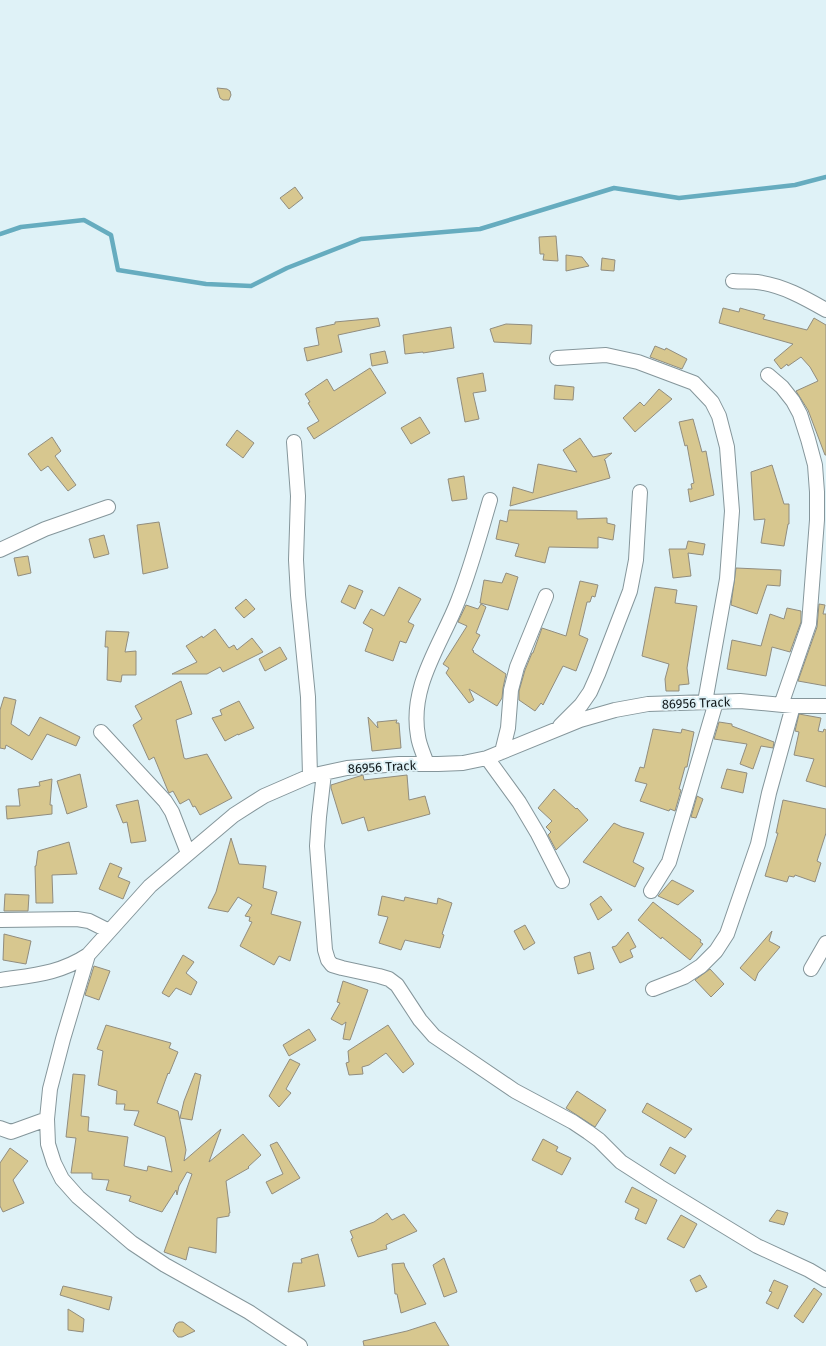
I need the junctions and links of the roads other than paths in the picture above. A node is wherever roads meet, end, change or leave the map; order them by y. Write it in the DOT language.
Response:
graph roads {
  1 [pos="733,281"];
  2 [pos="826,310"];
  3 [pos="557,358"];
  4 [pos="768,375"];
  5 [pos="294,442"];
  6 [pos="640,492"];
  7 [pos="490,500"];
  8 [pos="108,507"];
  9 [pos="0,550"];
  10 [pos="546,596"];
  11 [pos="711,702"];
  12 [pos="787,705"];
  13 [pos="826,706"];
  14 [pos="557,729"];
  15 [pos="101,732"];
  16 [pos="502,752"];
  17 [pos="487,758"];
  18 [pos="427,764"];
  19 [pos="324,773"];
  20 [pos="310,776"];
  21 [pos="188,853"];
  22 [pos="562,881"];
  23 [pos="651,891"];
  24 [pos="0,920"];
  25 [pos="109,931"];
  26 [pos="826,943"];
  27 [pos="88,955"];
  28 [pos="811,969"];
  29 [pos="0,980"];
  30 [pos="653,989"];
  31 [pos="47,1118"];
  32 [pos="0,1128"];
  33 [pos="826,1280"];
  34 [pos="300,1346"];
  1 -- 2 [label="street"];
  3 -- 11 [label="street"];
  4 -- 12 [label="street"];
  5 -- 20 [label="street"];
  6 -- 14 [label="street"];
  7 -- 18 [label="street"];
  8 -- 9 [label="street"];
  10 -- 16 [label="street"];
  11 -- 12 [label="street, 86956 Track"];
  11 -- 14 [label="street, 86956 Track"];
  11 -- 23 [label="street"];
  12 -- 13 [label="street, 86956 Track"];
  12 -- 30 [label="street"];
  14 -- 16 [label="street, 86956 Track"];
  15 -- 21 [label="street"];
  16 -- 17 [label="street, 86956 Track"];
  17 -- 18 [label="street, 86956 Track"];
  17 -- 22 [label="street"];
  18 -- 19 [label="street, 86956 Track"];
  19 -- 20 [label="street, 86956 Track"];
  19 -- 33 [label="street"];
  20 -- 21 [label="street, 86956 Track"];
  21 -- 25 [label="street, 86956 Track"];
  24 -- 25 [label="street"];
  25 -- 27 [label="street, 86956 Track"];
  26 -- 28 [label="street"];
  27 -- 29 [label="street, 86956 Track"];
  27 -- 31 [label="street"];
  31 -- 32 [label="street"];
  31 -- 34 [label="street"];
}
